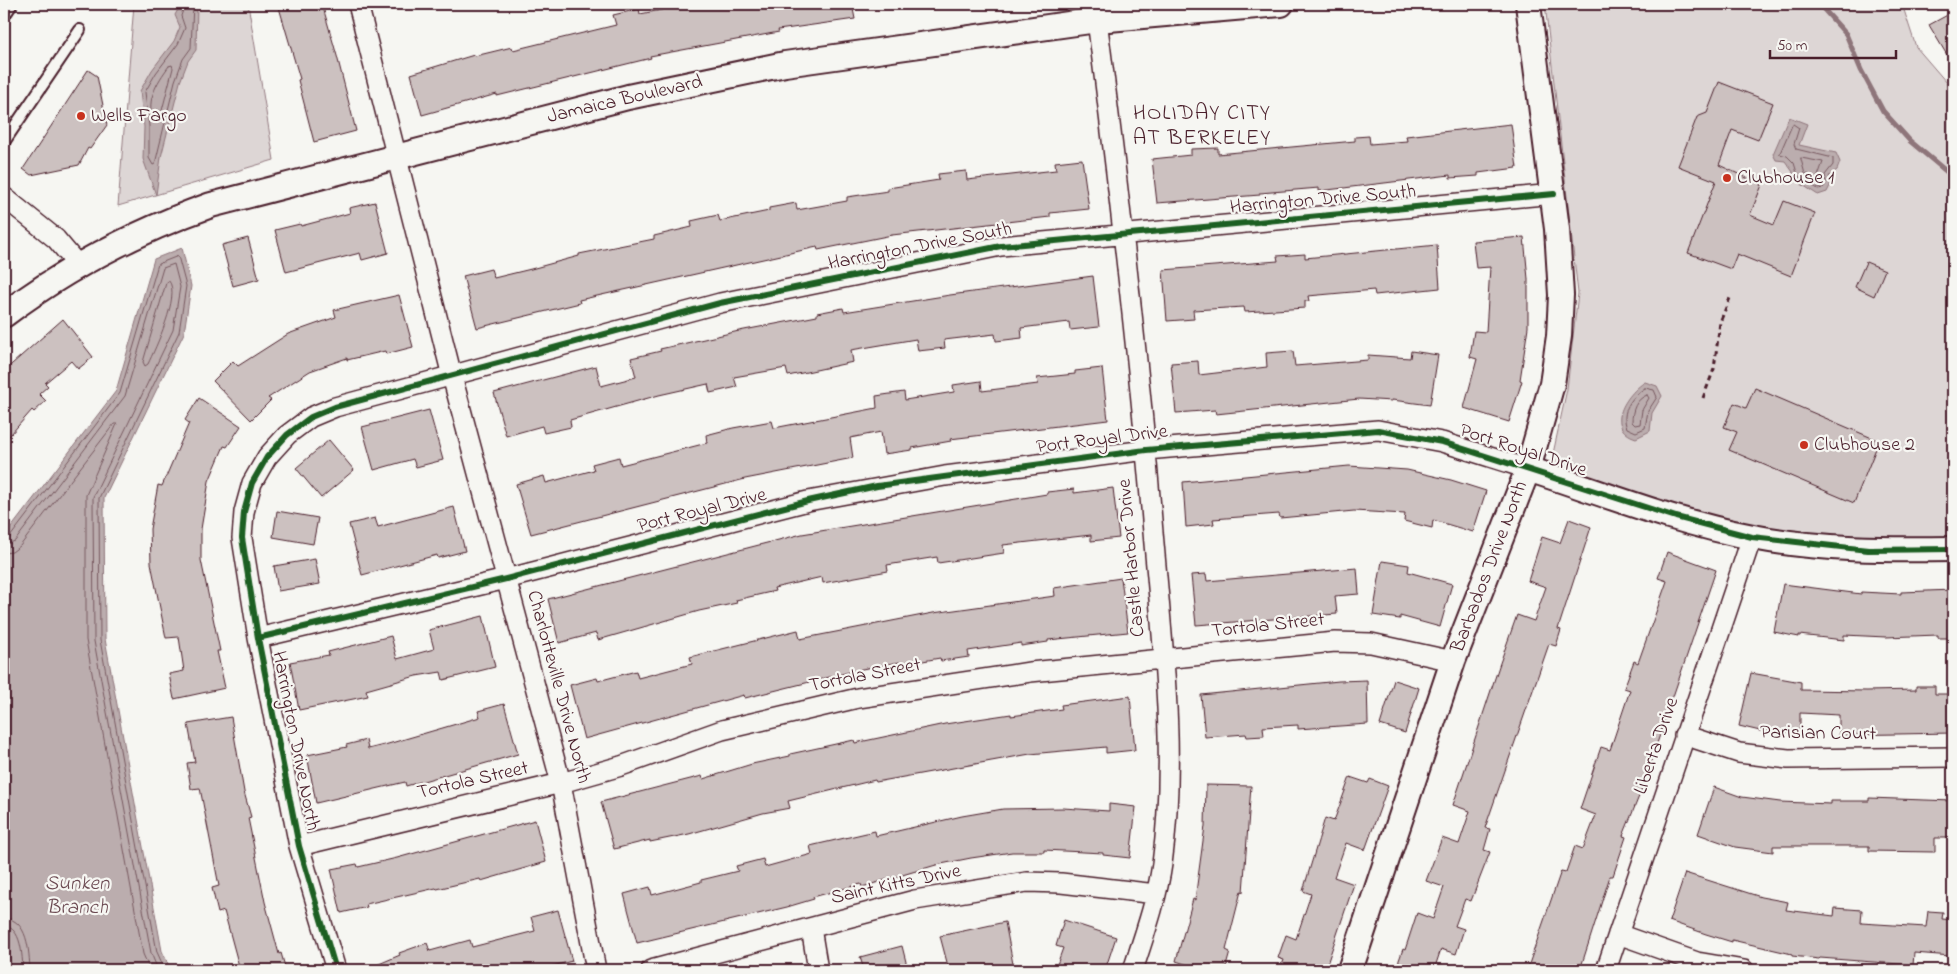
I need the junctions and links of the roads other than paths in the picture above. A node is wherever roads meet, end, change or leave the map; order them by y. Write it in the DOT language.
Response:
graph roads {
  1 [pos="12,4"];
  2 [pos="358,4"];
  3 [pos="1281,4"];
  4 [pos="1528,4"];
  5 [pos="4,16"];
  6 [pos="1097,20"];
  7 [pos="80,30"];
  8 [pos="4,142"];
  9 [pos="396,157"];
  10 [pos="1554,194"];
  11 [pos="4,197"];
  12 [pos="1125,234"];
  13 [pos="77,264"];
  14 [pos="4,315"];
  15 [pos="452,376"];
  16 [pos="1146,450"];
  17 [pos="1528,469"];
  18 [pos="1752,537"];
  19 [pos="1953,549"];
  20 [pos="506,579"];
  21 [pos="258,638"];
  22 [pos="1164,659"];
  23 [pos="1453,662"];
  24 [pos="1684,735"];
  25 [pos="1953,757"];
  26 [pos="561,784"];
  27 [pos="299,846"];
  28 [pos="1156,894"];
  29 [pos="811,928"];
  30 [pos="1618,934"];
  31 [pos="336,970"];
  32 [pos="596,970"];
  33 [pos="651,970"];
  34 [pos="818,970"];
  35 [pos="1133,970"];
  36 [pos="1350,970"];
  37 [pos="1606,970"];
  38 [pos="1744,970"];
  1 -- 5 [label="lane"];
  2 -- 9 [label="street, Charlotteville Drive North"];
  3 -- 6 [label="street, Jamaica Boulevard"];
  4 -- 10 [label="street, Barbados Drive North"];
  6 -- 9 [label="street, Jamaica Boulevard"];
  6 -- 12 [label="street, Castle Harbor Drive"];
  7 -- 8 [label="lane"];
  9 -- 13 [label="street, Jamaica Boulevard"];
  9 -- 15 [label="street, Charlotteville Drive North"];
  10 -- 12 [label="street, Harrington Drive South"];
  10 -- 17 [label="street, Barbados Drive North"];
  11 -- 13 [label="street"];
  12 -- 15 [label="street, Harrington Drive South"];
  12 -- 16 [label="street, Castle Harbor Drive"];
  13 -- 14 [label="street, Jamaica Boulevard"];
  15 -- 20 [label="street, Charlotteville Drive North"];
  15 -- 21 [label="street, Harrington Drive North"];
  16 -- 17 [label="street, Port Royal Drive"];
  16 -- 20 [label="street, Port Royal Drive"];
  16 -- 22 [label="street, Castle Harbor Drive"];
  17 -- 18 [label="street, Port Royal Drive"];
  17 -- 23 [label="street, Barbados Drive North"];
  18 -- 19 [label="street, Port Royal Drive"];
  18 -- 24 [label="street, Liberta Drive"];
  20 -- 21 [label="street, Port Royal Drive"];
  20 -- 26 [label="street, Charlotteville Drive North"];
  21 -- 27 [label="street, Harrington Drive North"];
  22 -- 23 [label="street, Tortola Street"];
  22 -- 26 [label="street, Tortola Street"];
  22 -- 28 [label="street, Castle Harbor Drive"];
  23 -- 36 [label="street, Barbados Drive North"];
  24 -- 25 [label="street, Parisian Court"];
  24 -- 30 [label="street, Liberta Drive"];
  26 -- 27 [label="street, Tortola Street"];
  26 -- 32 [label="street, Charlotteville Drive North"];
  27 -- 31 [label="street, Harrington Drive North"];
  28 -- 29 [label="street, Saint Kitts Drive"];
  28 -- 35 [label="street, Castle Harbor Drive"];
  29 -- 33 [label="street, Saint Kitts Drive"];
  29 -- 34 [label="street"];
  30 -- 37 [label="street, Liberta Drive"];
  30 -- 38 [label="street"];
}
